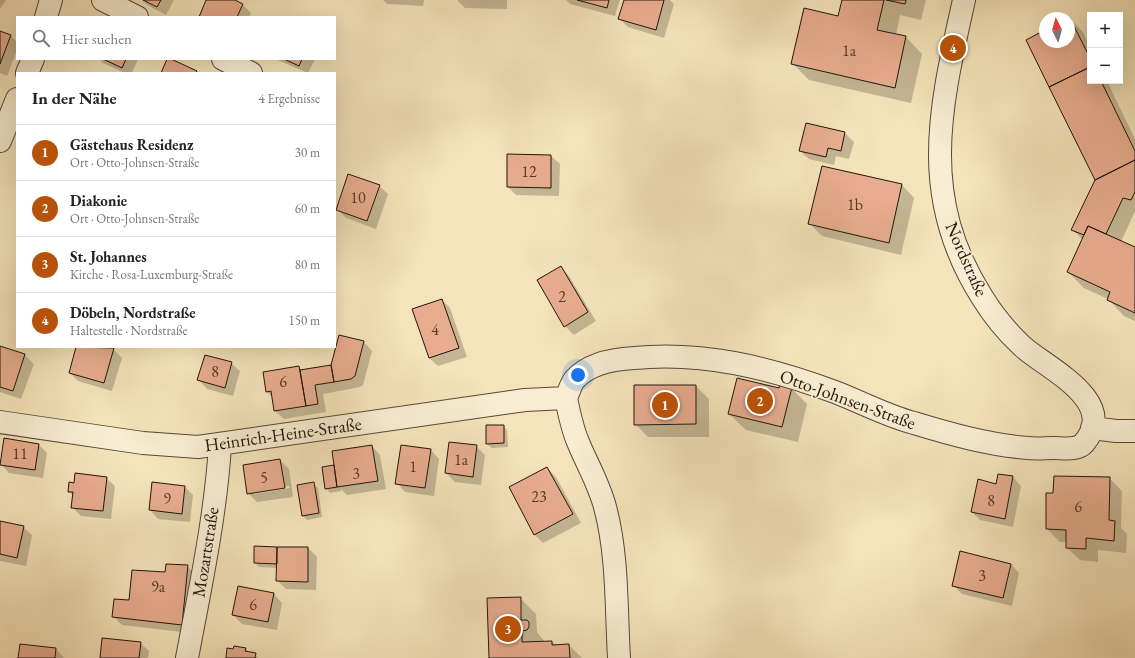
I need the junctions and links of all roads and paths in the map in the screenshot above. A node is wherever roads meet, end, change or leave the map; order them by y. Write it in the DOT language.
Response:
graph roads {
  1 [pos="51,0"];
  2 [pos="103,0"];
  3 [pos="964,0"];
  4 [pos="46,16"];
  5 [pos="135,16"];
  6 [pos="32,60"];
  7 [pos="225,60"];
  8 [pos="27,72"];
  9 [pos="249,72"];
  10 [pos="16,101"];
  11 [pos="0,141"];
  12 [pos="566,398"];
  13 [pos="0,422"];
  14 [pos="1092,428"];
  15 [pos="1135,430"];
  16 [pos="220,445"];
  17 [pos="187,658"];
  18 [pos="619,658"];
  1 -- 4 [label="street"];
  2 -- 5 [label="street"];
  3 -- 14 [label="street, Nordstraße"];
  6 -- 8 [label="street"];
  7 -- 9 [label="street"];
  10 -- 11 [label="street"];
  12 -- 14 [label="street, Otto-Johnsen-Straße"];
  12 -- 16 [label="street, Heinrich-Heine-Straße"];
  12 -- 18 [label="street"];
  13 -- 16 [label="street, Heinrich-Heine-Straße"];
  14 -- 15 [label="street"];
  16 -- 17 [label="street, Mozartstraße"];
}
